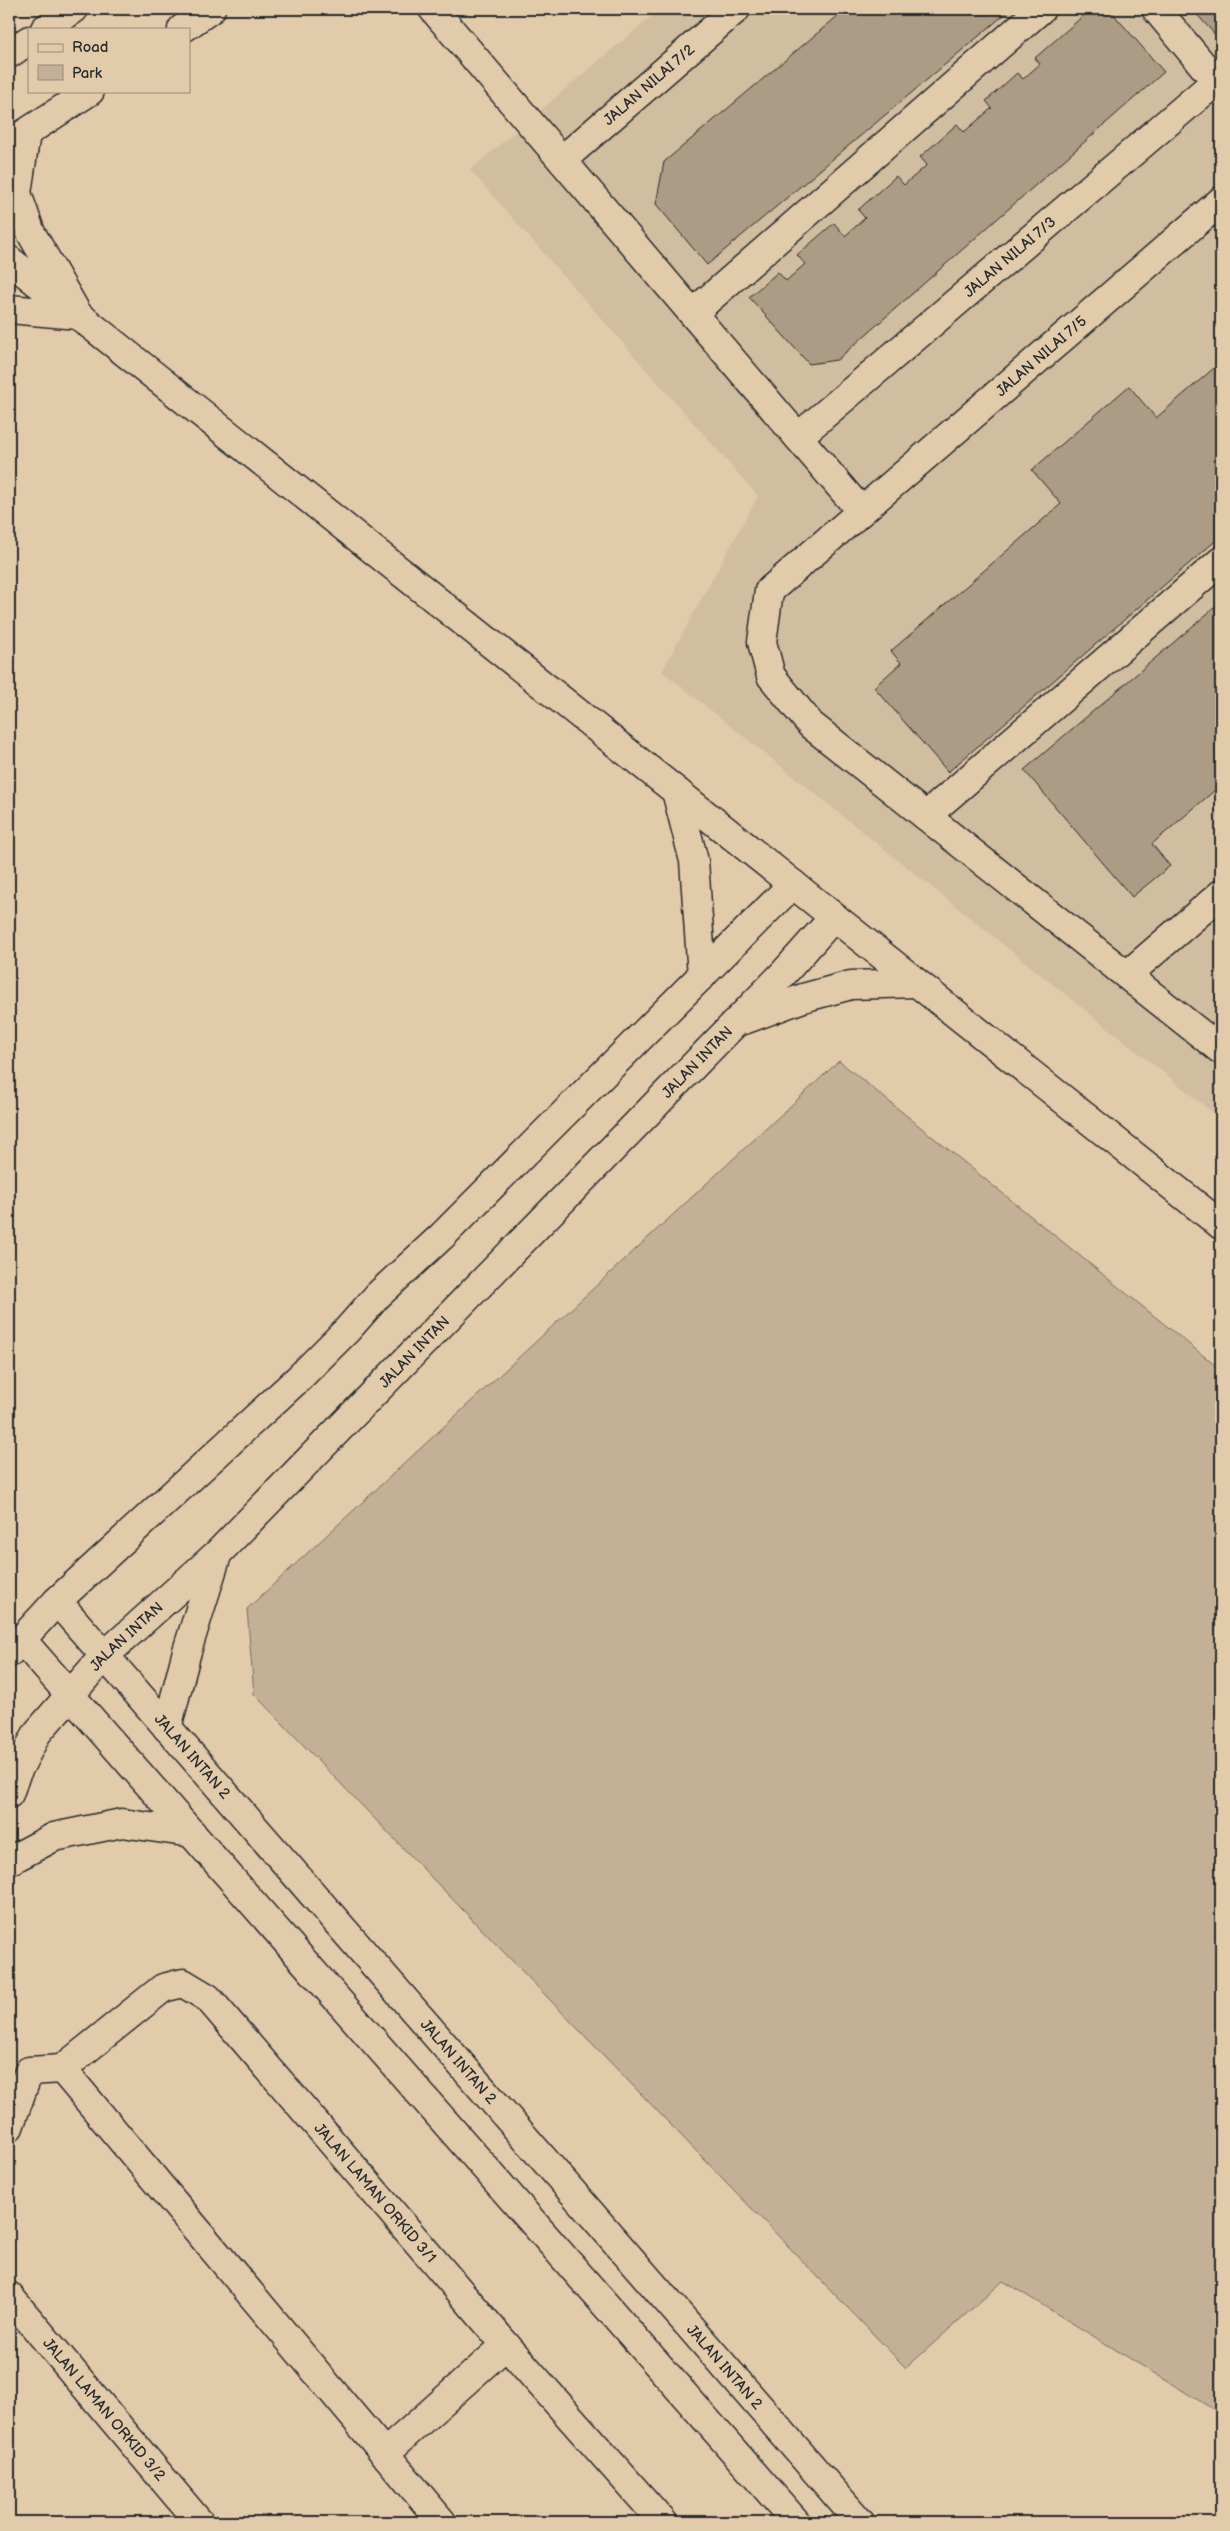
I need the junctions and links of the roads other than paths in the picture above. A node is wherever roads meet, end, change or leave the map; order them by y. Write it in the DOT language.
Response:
graph roads {
  1 [pos="74,9"];
  2 [pos="211,9"];
  3 [pos="433,9"];
  4 [pos="736,9"];
  5 [pos="1041,9"];
  6 [pos="1156,9"];
  7 [pos="46,28"];
  8 [pos="183,28"];
  9 [pos="28,41"];
  10 [pos="9,54"];
  11 [pos="1219,79"];
  12 [pos="88,92"];
  13 [pos="18,139"];
  14 [pos="562,160"];
  15 [pos="1221,201"];
  16 [pos="9,260"];
  17 [pos="9,309"];
  18 [pos="693,313"];
  19 [pos="78,315"];
  20 [pos="798,437"];
  21 [pos="862,511"];
  22 [pos="1221,561"];
  23 [pos="676,792"];
  24 [pos="926,816"];
  25 [pos="793,884"];
  26 [pos="1221,894"];
  27 [pos="834,917"];
  28 [pos="1127,975"];
  29 [pos="702,976"];
  30 [pos="916,983"];
  31 [pos="734,1024"];
  32 [pos="1221,1050"];
  33 [pos="1221,1225"];
  34 [pos="217,1554"];
  35 [pos="57,1602"];
  36 [pos="15,1646"];
  37 [pos="104,1656"];
  38 [pos="69,1694"];
  39 [pos="167,1728"];
  40 [pos="9,1794"];
  41 [pos="192,1833"];
  42 [pos="9,1861"];
  43 [pos="62,2069"];
  44 [pos="9,2127"];
  45 [pos="9,2296"];
  46 [pos="506,2345"];
  47 [pos="384,2454"];
  48 [pos="199,2522"];
  49 [pos="442,2522"];
  50 [pos="663,2522"];
  51 [pos="796,2522"];
  52 [pos="860,2522"];
  1 -- 7 [label="street"];
  2 -- 8 [label="street"];
  3 -- 14 [label="street"];
  4 -- 14 [label="street, JALAN NILAI 7/2"];
  5 -- 18 [label="street"];
  6 -- 11 [label="street"];
  9 -- 10 [label="street"];
  11 -- 20 [label="street, JALAN NILAI 7/3"];
  12 -- 13 [label="street"];
  13 -- 19 [label="street"];
  14 -- 18 [label="street"];
  15 -- 21 [label="street, JALAN NILAI 7/5"];
  16 -- 19 [label="street"];
  17 -- 19 [label="street"];
  18 -- 20 [label="street"];
  19 -- 23 [label="street"];
  20 -- 21 [label="street"];
  21 -- 24 [label="street, JALAN NILAI 7/5"];
  22 -- 24 [label="street"];
  23 -- 25 [label="street"];
  23 -- 29 [label="street"];
  24 -- 28 [label="street, JALAN NILAI 7/5"];
  25 -- 27 [label="street"];
  25 -- 29 [label="street"];
  26 -- 28 [label="street"];
  27 -- 30 [label="street"];
  27 -- 31 [label="street, JALAN INTAN"];
  28 -- 32 [label="street, JALAN NILAI 7/5"];
  29 -- 35 [label="street"];
  30 -- 31 [label="street"];
  30 -- 33 [label="street"];
  31 -- 34 [label="street, JALAN INTAN"];
  34 -- 37 [label="street, JALAN INTAN"];
  34 -- 39 [label="street"];
  35 -- 36 [label="street"];
  35 -- 37 [label="street, JALAN INTAN 2"];
  36 -- 38 [label="street"];
  37 -- 38 [label="street, JALAN INTAN"];
  37 -- 39 [label="street, JALAN INTAN 2"];
  38 -- 40 [label="street, JALAN INTAN"];
  38 -- 41 [label="street"];
  39 -- 52 [label="street, JALAN INTAN 2"];
  41 -- 42 [label="street"];
  41 -- 51 [label="street"];
  43 -- 44 [label="street"];
  43 -- 46 [label="street, JALAN LAMAN ORKID 3/1"];
  43 -- 47 [label="street"];
  45 -- 48 [label="street, JALAN LAMAN ORKID 3/2"];
  46 -- 47 [label="street"];
  46 -- 50 [label="street, JALAN LAMAN ORKID 3/1"];
  47 -- 49 [label="street"];
}
